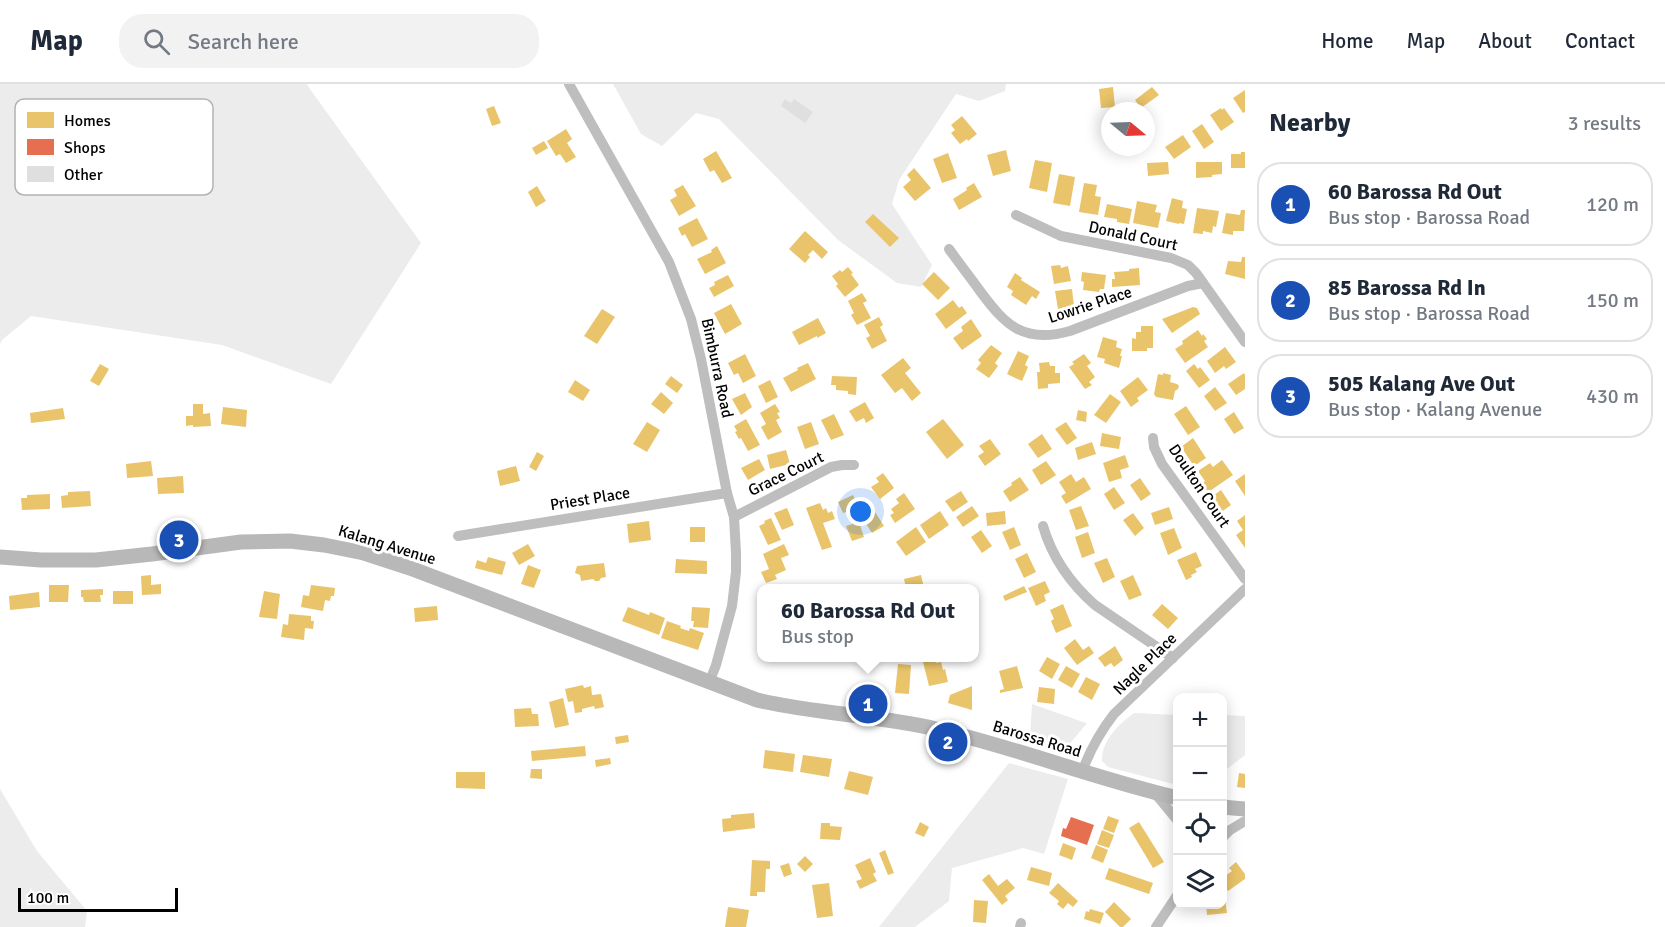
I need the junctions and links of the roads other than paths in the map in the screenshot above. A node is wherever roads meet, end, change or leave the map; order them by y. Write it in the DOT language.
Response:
graph roads {
  1 [pos="569,84"];
  2 [pos="1016,215"];
  3 [pos="949,249"];
  4 [pos="1203,283"];
  5 [pos="1245,342"];
  6 [pos="1153,438"];
  7 [pos="854,465"];
  8 [pos="727,492"];
  9 [pos="734,517"];
  10 [pos="1043,526"];
  11 [pos="458,536"];
  12 [pos="0,557"];
  13 [pos="1245,579"];
  14 [pos="1245,589"];
  15 [pos="1173,658"];
  16 [pos="710,683"];
  17 [pos="1082,772"];
  18 [pos="1154,792"];
  19 [pos="1173,797"];
  20 [pos="1227,807"];
  21 [pos="1245,809"];
  22 [pos="1173,815"];
  23 [pos="1245,821"];
  24 [pos="1227,833"];
  25 [pos="1173,902"];
  26 [pos="1156,927"];
  1 -- 8 [label="street, Bimburra Road"];
  2 -- 4 [label="street, Donald Court"];
  3 -- 4 [label="street, Lowrie Place"];
  4 -- 5 [label="street, Donald Court"];
  6 -- 13 [label="street, Doulton Court"];
  7 -- 9 [label="street, Grace Court"];
  8 -- 9 [label="street, Bimburra Road"];
  8 -- 11 [label="street, Priest Place"];
  9 -- 16 [label="street, Bimburra Road"];
  10 -- 15 [label="street"];
  12 -- 16 [label="street, Kalang Avenue"];
  14 -- 15 [label="street, Nagle Place"];
  15 -- 17 [label="street, Nagle Place"];
  16 -- 17 [label="street, Barossa Road"];
  17 -- 18 [label="street, Barossa Road"];
  18 -- 19 [label="street, Barossa Road"];
  18 -- 22 [label="street"];
  20 -- 21 [label="street"];
  23 -- 24 [label="street"];
  25 -- 26 [label="street"];
}
